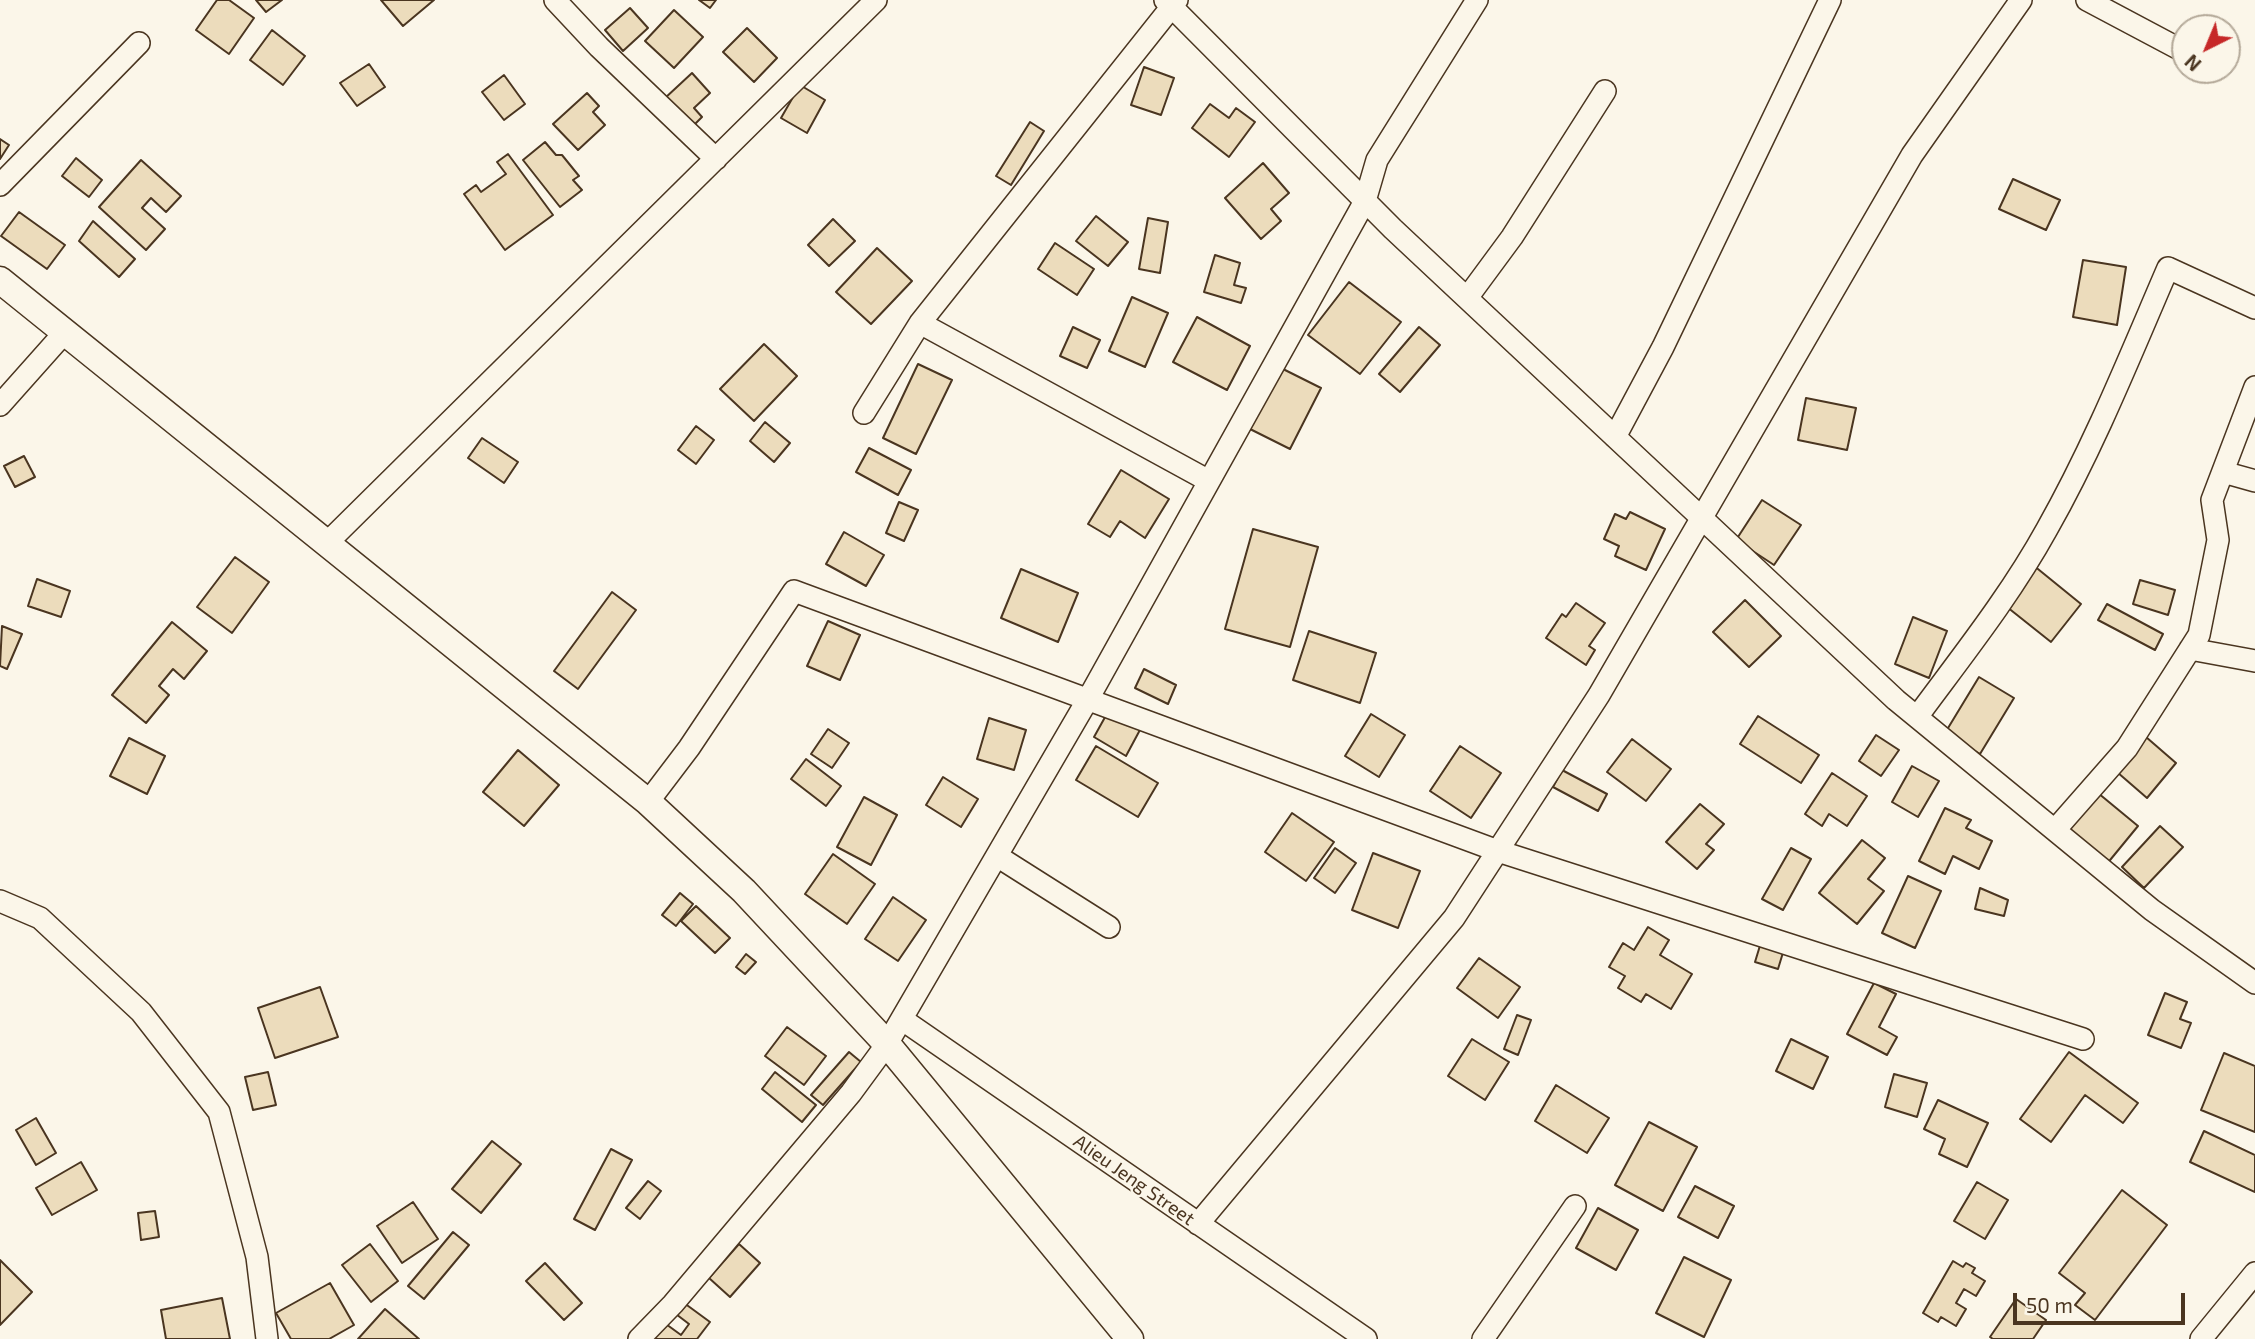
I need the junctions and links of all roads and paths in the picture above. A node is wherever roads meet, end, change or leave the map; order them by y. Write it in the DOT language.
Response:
graph roads {
  1 [pos="555,0"];
  2 [pos="876,0"];
  3 [pos="1477,0"];
  4 [pos="1830,0"];
  5 [pos="2021,0"];
  6 [pos="2087,0"];
  7 [pos="1171,2"];
  8 [pos="139,43"];
  9 [pos="2171,45"];
  10 [pos="1605,91"];
  11 [pos="716,159"];
  12 [pos="0,185"];
  13 [pos="1366,201"];
  14 [pos="0,280"];
  15 [pos="1466,298"];
  16 [pos="2255,308"];
  17 [pos="920,323"];
  18 [pos="65,332"];
  19 [pos="2255,387"];
  20 [pos="0,405"];
  21 [pos="864,413"];
  22 [pos="1615,437"];
  23 [pos="2223,472"];
  24 [pos="1209,481"];
  25 [pos="2255,481"];
  26 [pos="1702,519"];
  27 [pos="327,543"];
  28 [pos="2190,649"];
  29 [pos="2255,661"];
  30 [pos="1088,699"];
  31 [pos="1917,717"];
  32 [pos="648,802"];
  33 [pos="2055,830"];
  34 [pos="1498,851"];
  35 [pos="997,856"];
  36 [pos="0,901"];
  37 [pos="1109,927"];
  38 [pos="2255,983"];
  39 [pos="903,1020"];
  40 [pos="2083,1039"];
  41 [pos="887,1044"];
  42 [pos="1575,1206"];
  43 [pos="1198,1224"];
  44 [pos="2255,1273"];
  45 [pos="267,1339"];
  46 [pos="639,1339"];
  47 [pos="1130,1339"];
  48 [pos="1366,1339"];
  49 [pos="1483,1339"];
  50 [pos="2201,1339"];
  1 -- 11 [label="street"];
  2 -- 11 [label="street"];
  3 -- 13 [label="street"];
  4 -- 22 [label="street"];
  5 -- 26 [label="street"];
  6 -- 9 [label="street"];
  7 -- 13 [label="street"];
  7 -- 17 [label="street"];
  8 -- 12 [label="street"];
  10 -- 15 [label="street"];
  11 -- 27 [label="street"];
  13 -- 15 [label="street"];
  13 -- 24 [label="street"];
  14 -- 18 [label="street"];
  15 -- 22 [label="street"];
  16 -- 31 [label="street"];
  17 -- 21 [label="street"];
  17 -- 24 [label="street"];
  18 -- 20 [label="street"];
  18 -- 27 [label="street"];
  19 -- 23 [label="street"];
  22 -- 26 [label="street"];
  23 -- 25 [label="street"];
  23 -- 28 [label="street"];
  24 -- 30 [label="street"];
  26 -- 31 [label="street"];
  26 -- 34 [label="street"];
  27 -- 32 [label="street"];
  28 -- 29 [label="street"];
  28 -- 33 [label="street"];
  30 -- 32 [label="street"];
  30 -- 34 [label="street"];
  30 -- 35 [label="street"];
  31 -- 33 [label="street"];
  32 -- 41 [label="street"];
  33 -- 38 [label="street"];
  34 -- 40 [label="street"];
  34 -- 43 [label="street"];
  35 -- 37 [label="street"];
  35 -- 39 [label="street"];
  36 -- 45 [label="street"];
  39 -- 41 [label="street"];
  39 -- 43 [label="street, Alieu Jeng Street"];
  41 -- 46 [label="street"];
  41 -- 47 [label="street"];
  42 -- 49 [label="street"];
  43 -- 48 [label="street, Alieu Jeng Street"];
  44 -- 50 [label="street"];
}
